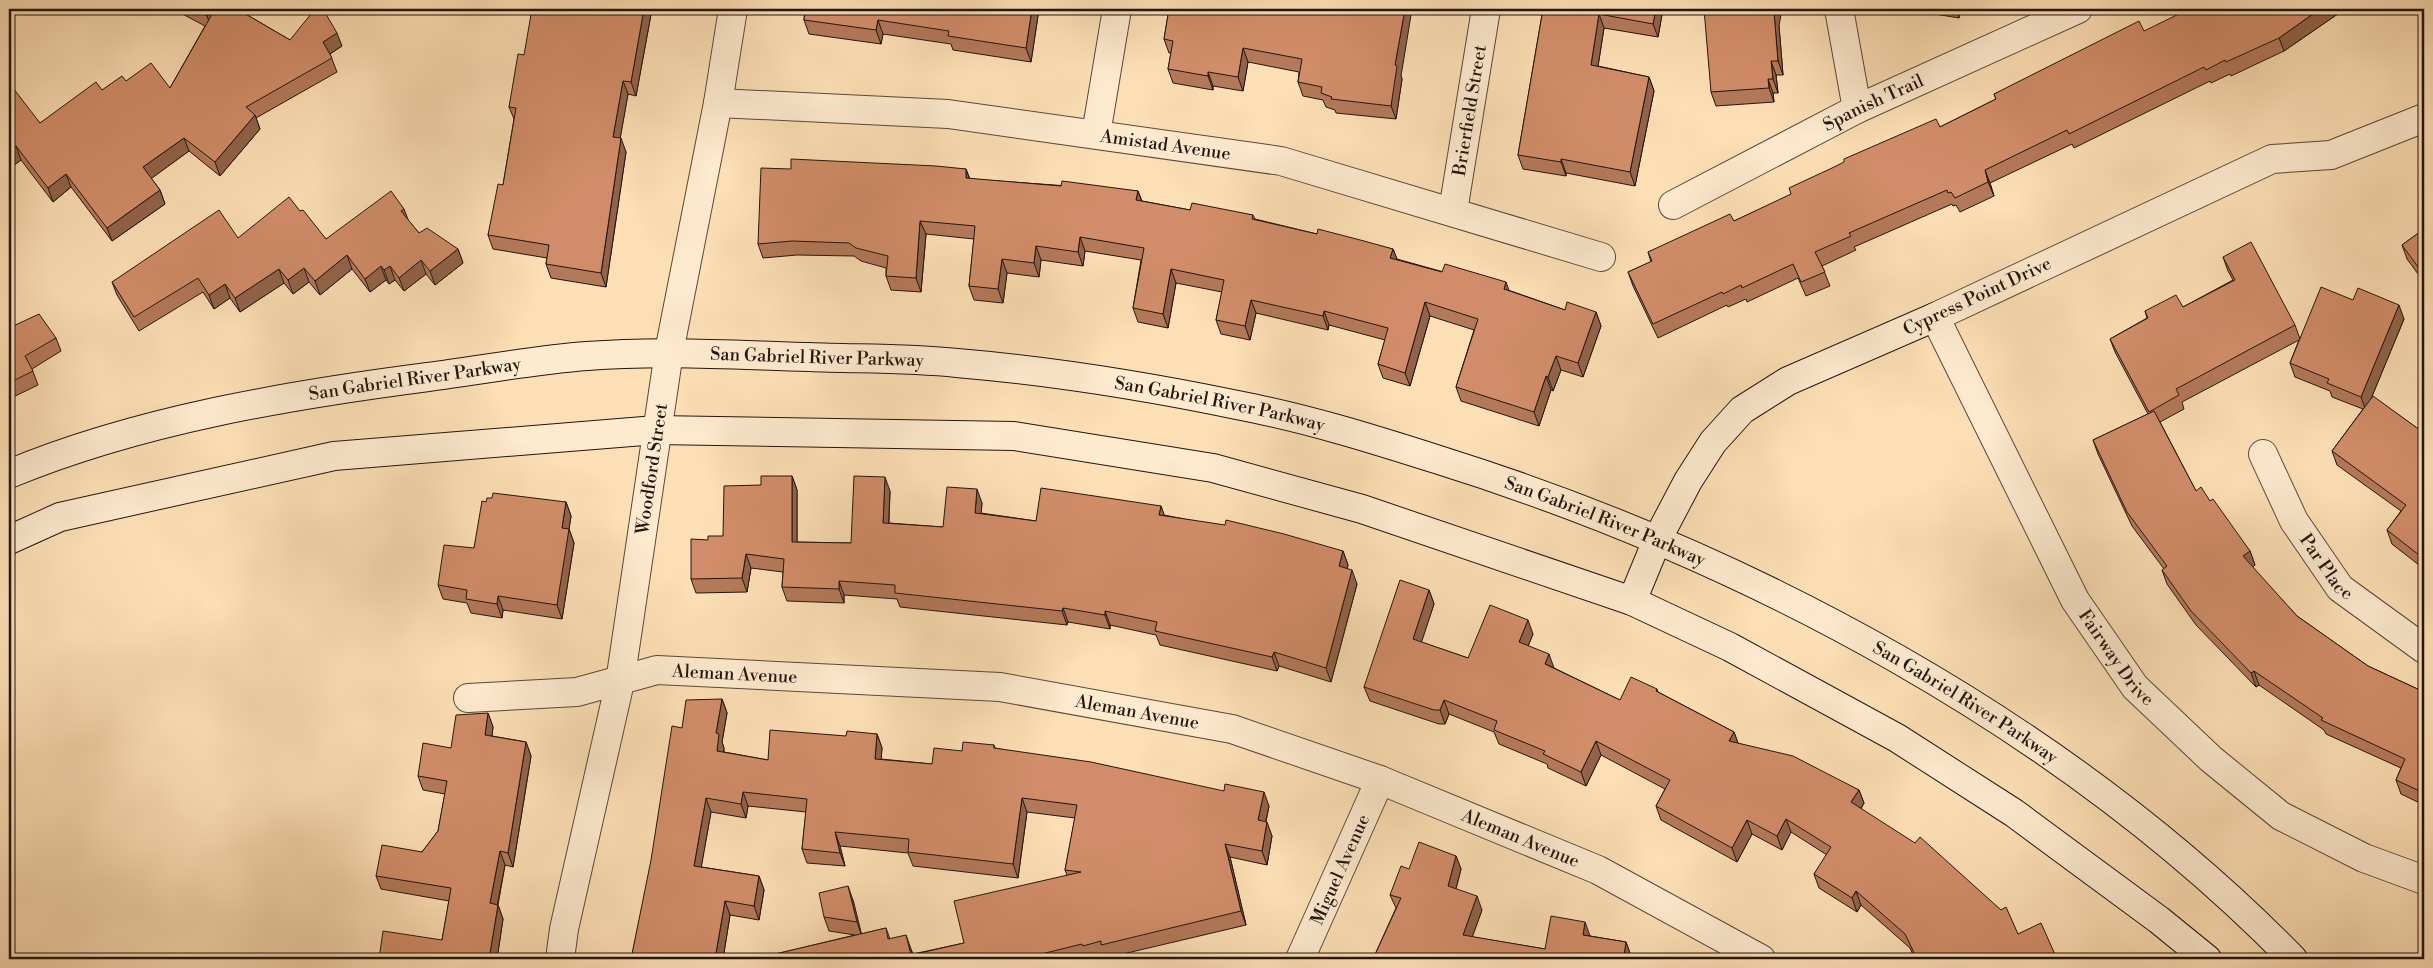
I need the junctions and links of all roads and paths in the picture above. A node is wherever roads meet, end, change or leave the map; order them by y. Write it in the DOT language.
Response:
graph roads {
  1 [pos="734,9"];
  2 [pos="1117,9"];
  3 [pos="1486,9"];
  4 [pos="1839,9"];
  5 [pos="2078,9"];
  6 [pos="718,103"];
  7 [pos="1857,109"];
  8 [pos="2424,118"];
  9 [pos="1096,134"];
  10 [pos="1673,206"];
  11 [pos="1453,211"];
  12 [pos="1601,257"];
  13 [pos="1935,317"];
  14 [pos="669,352"];
  15 [pos="656,430"];
  16 [pos="2263,454"];
  17 [pos="9,474"];
  18 [pos="1658,538"];
  19 [pos="9,540"];
  20 [pos="1632,601"];
  21 [pos="2424,649"];
  22 [pos="620,682"];
  23 [pos="468,698"];
  24 [pos="1380,780"];
  25 [pos="2424,880"];
  26 [pos="560,959"];
  27 [pos="1300,959"];
  28 [pos="1761,959"];
  29 [pos="2207,959"];
  30 [pos="2293,959"];
  1 -- 6 [label="street, Woodford Street"];
  2 -- 9 [label="street"];
  3 -- 11 [label="street, Brierfield Street"];
  4 -- 7 [label="street"];
  5 -- 7 [label="street, Spanish Trail"];
  6 -- 9 [label="street, Amistad Avenue"];
  6 -- 14 [label="street, Woodford Street"];
  7 -- 10 [label="street, Spanish Trail"];
  8 -- 13 [label="street, Cypress Point Drive"];
  9 -- 11 [label="street, Amistad Avenue"];
  11 -- 12 [label="street, Amistad Avenue"];
  13 -- 18 [label="street, Cypress Point Drive"];
  13 -- 25 [label="street, Fairway Drive"];
  14 -- 15 [label="street, Woodford Street"];
  14 -- 17 [label="street, San Gabriel River Parkway"];
  14 -- 18 [label="street, San Gabriel River Parkway"];
  15 -- 19 [label="street"];
  15 -- 20 [label="street"];
  15 -- 22 [label="street, Woodford Street"];
  16 -- 21 [label="street, Par Place"];
  18 -- 20 [label="street, Cypress Point Drive"];
  18 -- 30 [label="street, San Gabriel River Parkway"];
  20 -- 29 [label="street"];
  22 -- 23 [label="street, Aleman Avenue"];
  22 -- 24 [label="street, Aleman Avenue"];
  22 -- 26 [label="street, Woodford Street"];
  24 -- 27 [label="street, Miguel Avenue"];
  24 -- 28 [label="street, Aleman Avenue"];
}
